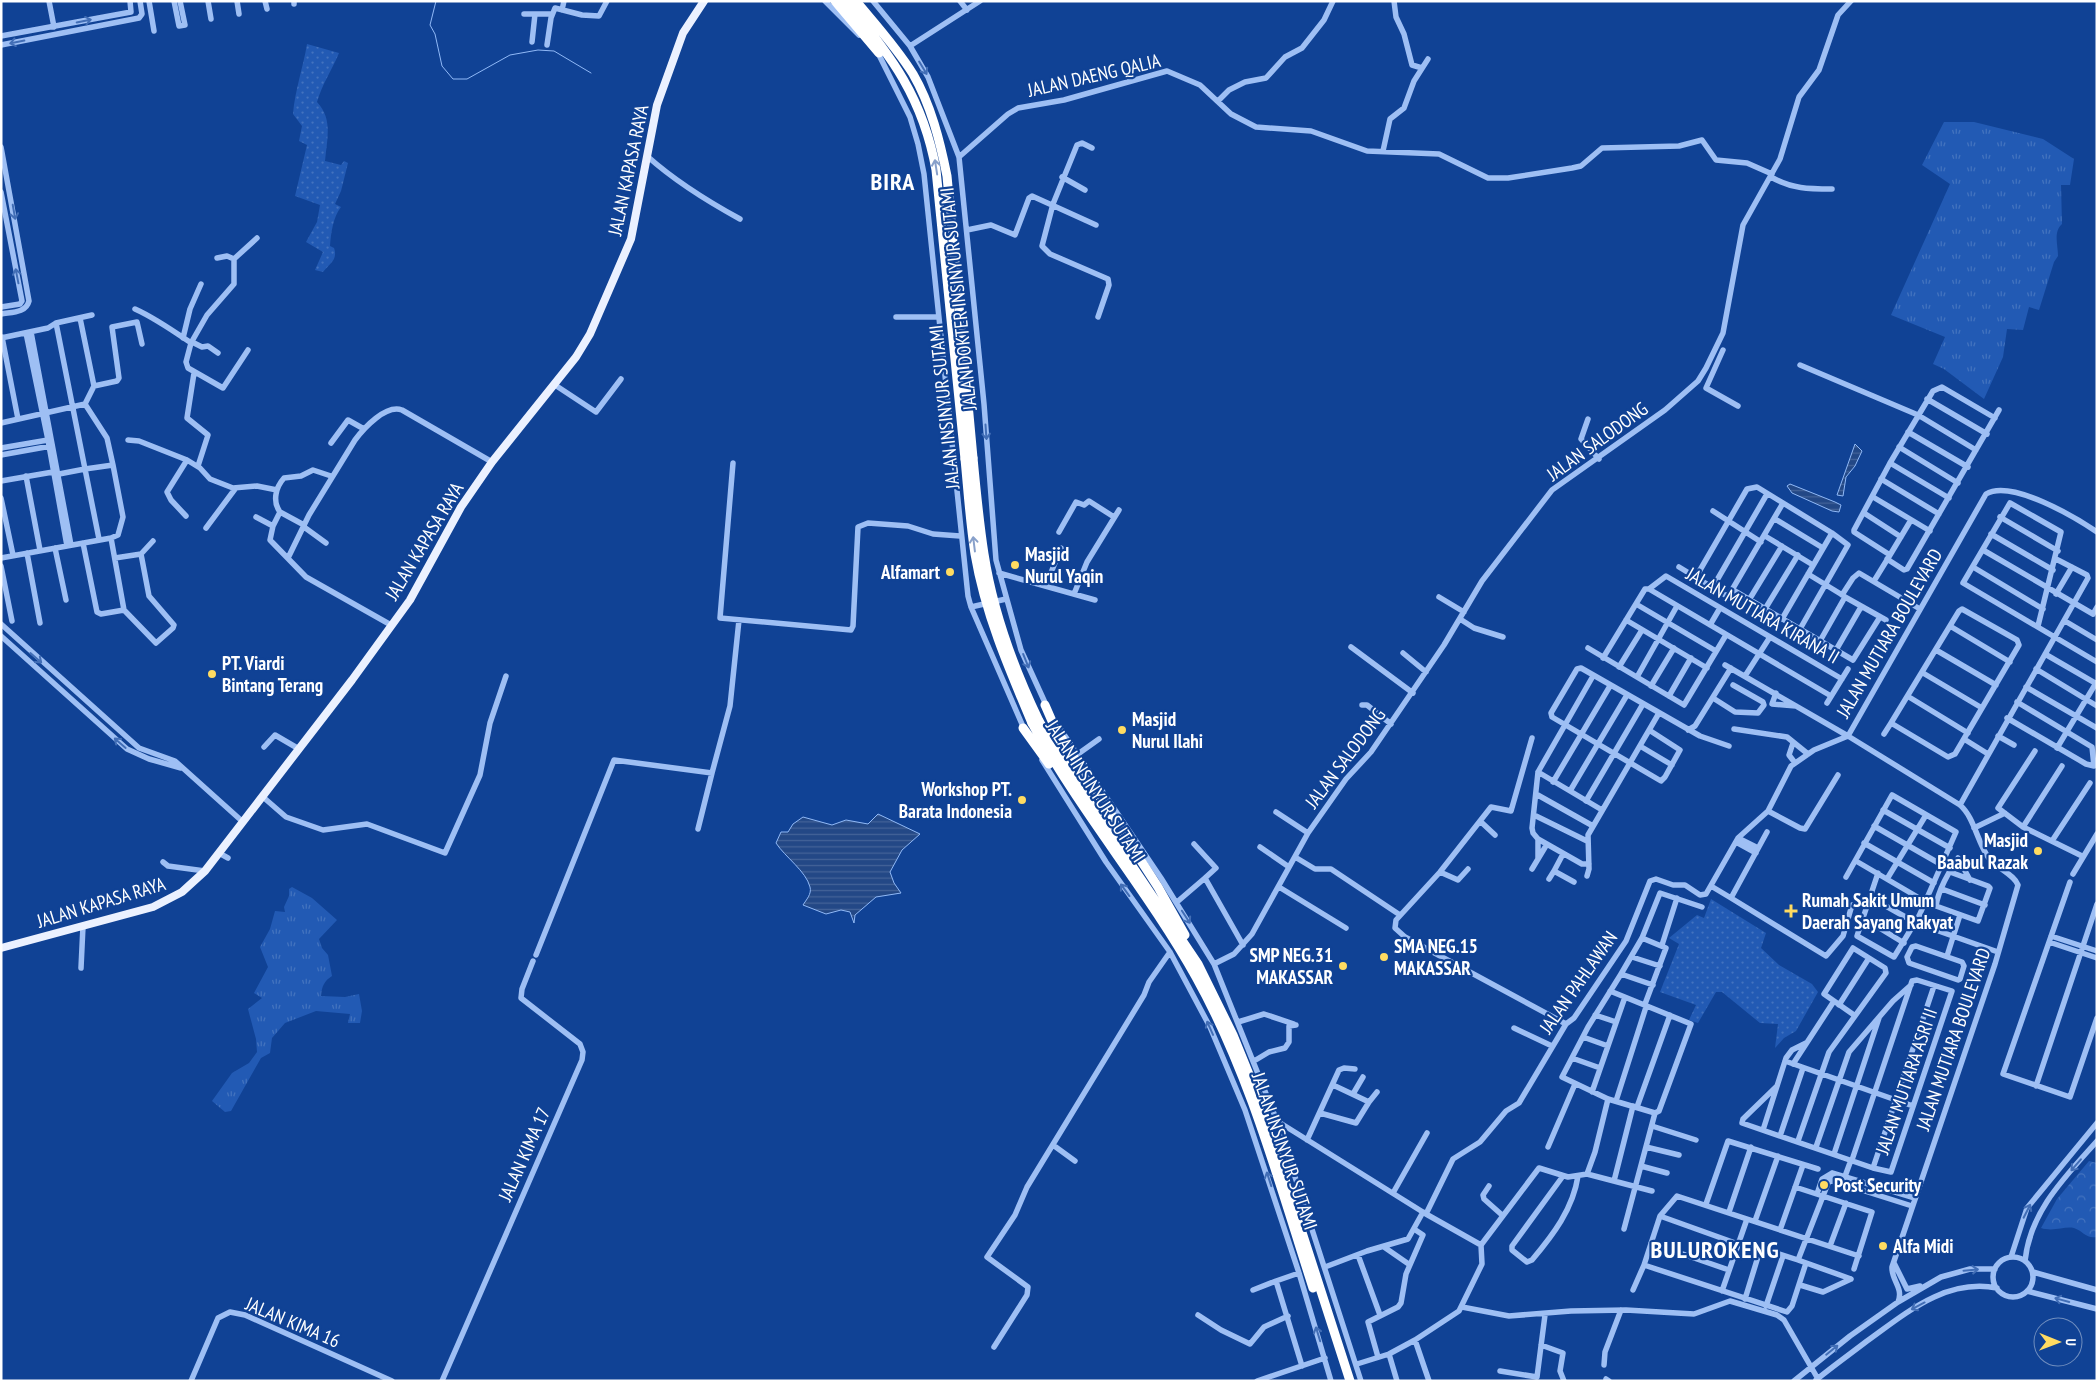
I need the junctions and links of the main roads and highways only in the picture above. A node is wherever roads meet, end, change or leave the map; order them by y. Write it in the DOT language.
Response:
graph roads {
  1 [pos="704,1"];
  2 [pos="835,1"];
  3 [pos="846,1"];
  4 [pos="856,1"];
  5 [pos="879,53"];
  6 [pos="969,458"];
  7 [pos="1045,705"];
  8 [pos="1036,722"];
  9 [pos="1023,728"];
  10 [pos="1094,824"];
  11 [pos="1,948"];
  12 [pos="1198,964"];
  13 [pos="1343,1381"];
  14 [pos="1350,1381"];
  1 -- 11 [label="main road, JALAN KAPASA RAYA"];
  2 -- 5 [label="highway"];
  6 -- 3 [label="highway, JALAN INSINYUR SUTAMI, one-way"];
  4 -- 6 [label="highway, JALAN INSINYUR SUTAMI"];
  6 -- 8 [label="highway, JALAN INSINYUR SUTAMI, bridge"];
  7 -- 12 [label="highway"];
  8 -- 10 [label="highway, JALAN INSINYUR SUTAMI"];
  8 -- 12 [label="highway, JALAN INSINYUR SUTAMI"];
  9 -- 10 [label="highway"];
  10 -- 13 [label="highway, JALAN INSINYUR SUTAMI"];
  12 -- 14 [label="highway, JALAN INSINYUR SUTAMI"];
}
